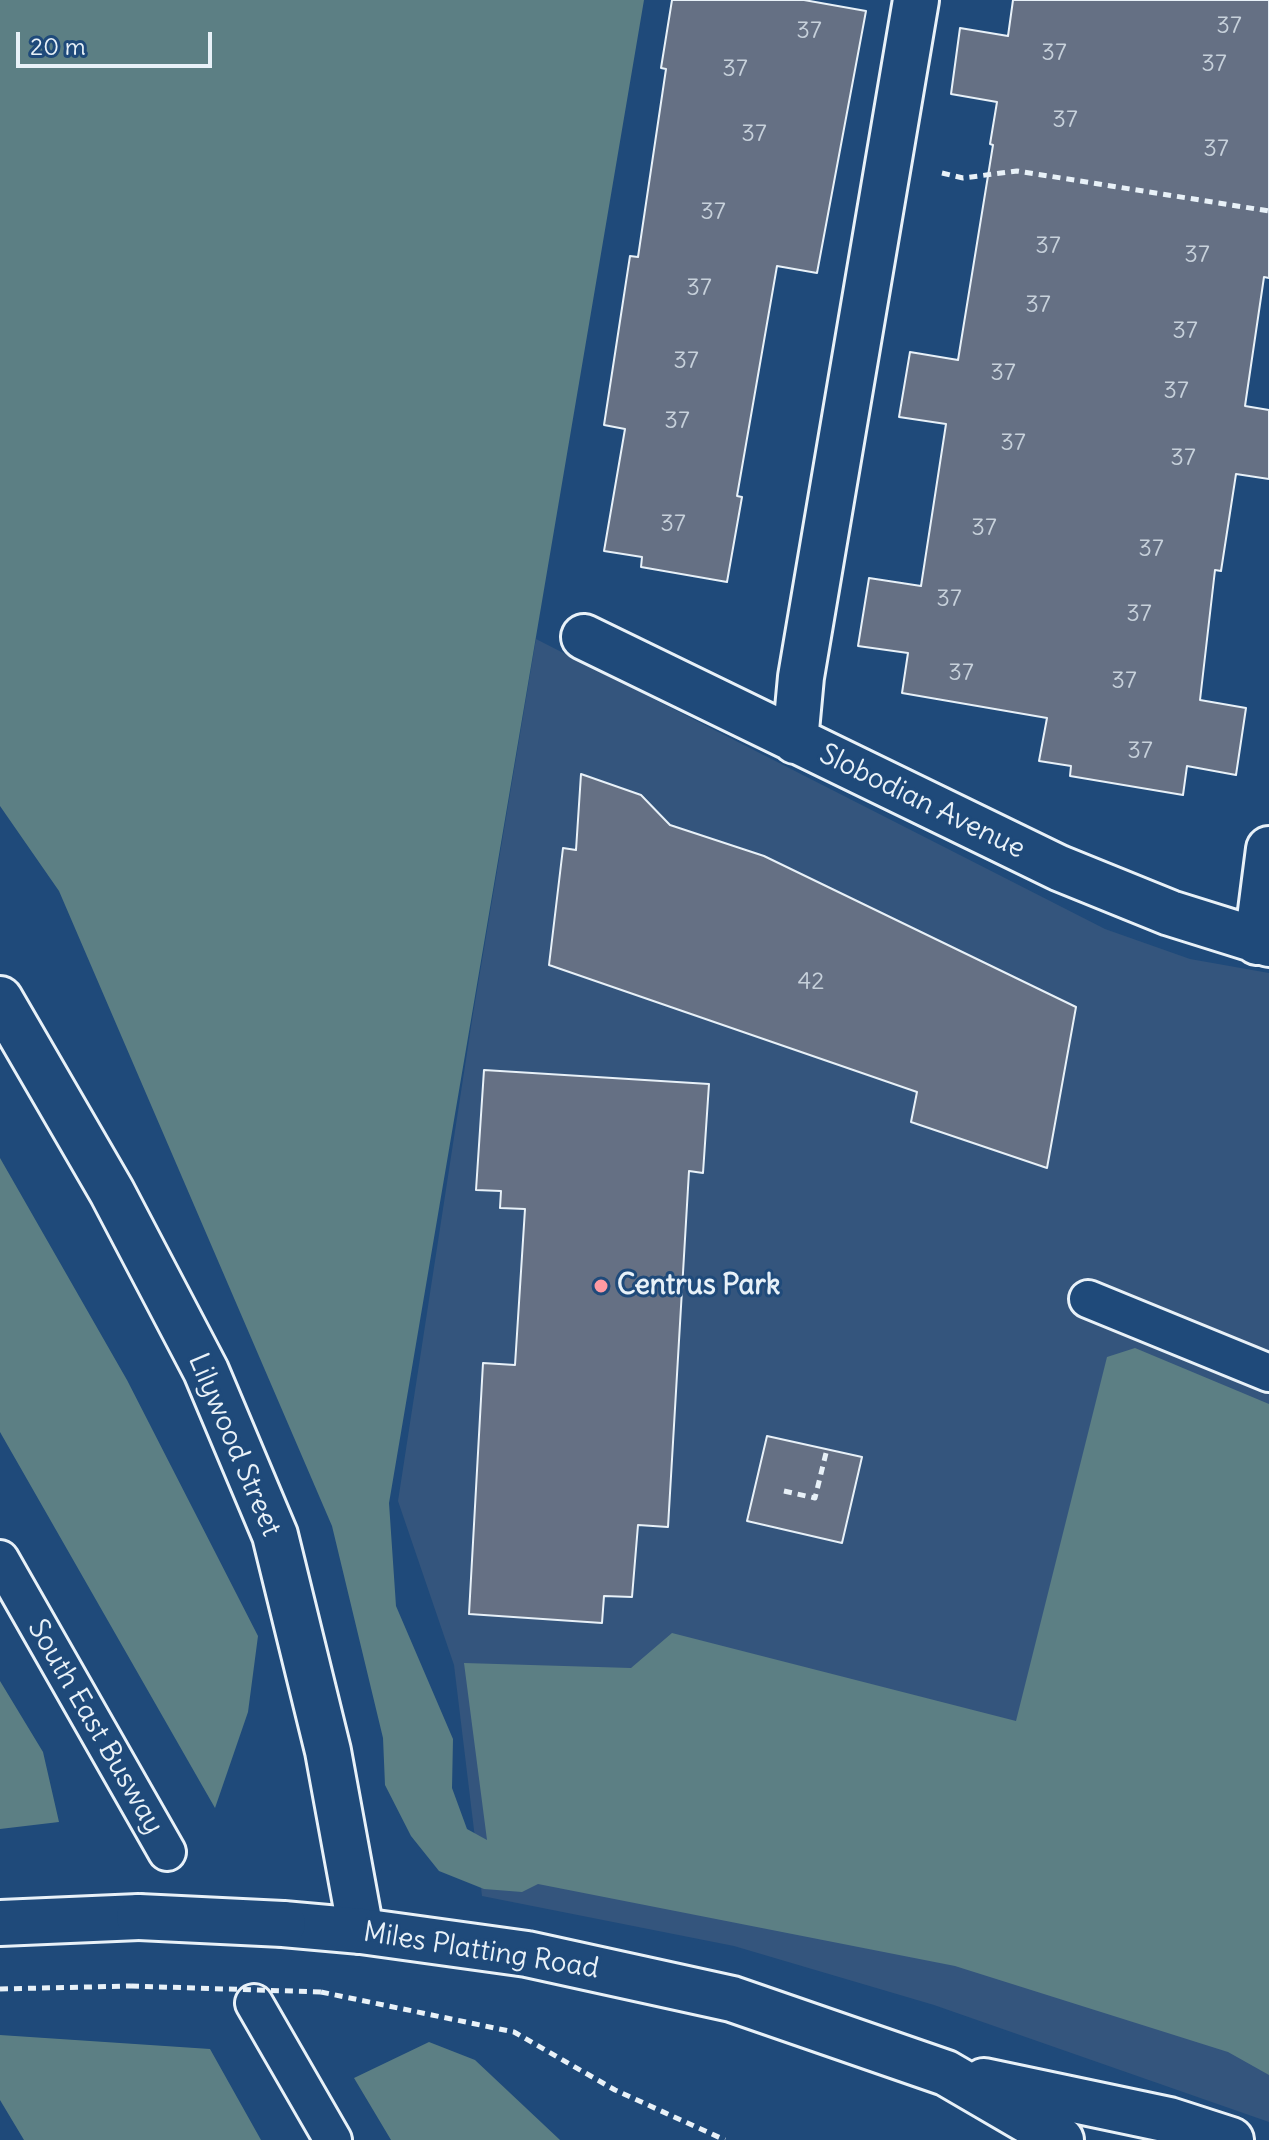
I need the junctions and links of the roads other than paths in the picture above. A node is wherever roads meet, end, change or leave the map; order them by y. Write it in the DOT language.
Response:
graph roads {
  1 [pos="916,0"];
  2 [pos="584,637"];
  3 [pos="795,741"];
  4 [pos="1269,849"];
  5 [pos="1263,943"];
  6 [pos="0,999"];
  7 [pos="1088,1299"];
  8 [pos="1269,1373"];
  9 [pos="0,1559"];
  10 [pos="167,1852"];
  11 [pos="0,1923"];
  12 [pos="361,1931"];
  13 [pos="254,2003"];
  14 [pos="946,2073"];
  15 [pos="333,2140"];
  16 [pos="1061,2140"];
  17 [pos="1231,2140"];
  1 -- 3 [label="street"];
  2 -- 3 [label="street, Slobodian Avenue"];
  3 -- 5 [label="street, Slobodian Avenue"];
  4 -- 5 [label="street"];
  6 -- 12 [label="street, Lilywood Street"];
  7 -- 8 [label="lane"];
  9 -- 10 [label="lane, South East Busway"];
  11 -- 12 [label="street, Miles Platting Road, bridge"];
  12 -- 14 [label="street, Miles Platting Road"];
  13 -- 15 [label="lane"];
  14 -- 16 [label="street, Miles Platting Road"];
  14 -- 17 [label="street, Miles Platting Road"];
}
